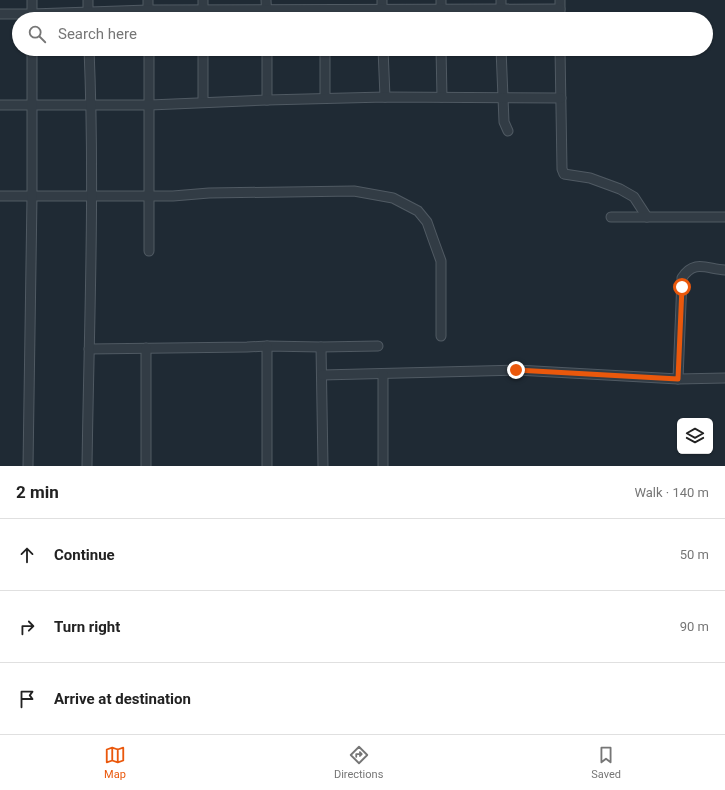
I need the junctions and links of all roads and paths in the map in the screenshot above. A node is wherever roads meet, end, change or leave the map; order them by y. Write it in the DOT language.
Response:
graph roads {
  1 [pos="32,0"];
  2 [pos="88,0"];
  3 [pos="148,0"];
  4 [pos="203,0"];
  5 [pos="266,0"];
  6 [pos="382,0"];
  7 [pos="441,0"];
  8 [pos="501,0"];
  9 [pos="560,5"];
  10 [pos="32,12"];
  11 [pos="88,12"];
  12 [pos="148,12"];
  13 [pos="203,12"];
  14 [pos="267,12"];
  15 [pos="382,12"];
  16 [pos="441,12"];
  17 [pos="501,12"];
  18 [pos="514,12"];
  19 [pos="0,14"];
  20 [pos="12,15"];
  21 [pos="32,56"];
  22 [pos="89,56"];
  23 [pos="149,56"];
  24 [pos="203,56"];
  25 [pos="267,56"];
  26 [pos="325,56"];
  27 [pos="383,56"];
  28 [pos="441,56"];
  29 [pos="501,56"];
  30 [pos="560,56"];
  31 [pos="385,97"];
  32 [pos="442,97"];
  33 [pos="325,98"];
  34 [pos="502,98"];
  35 [pos="561,98"];
  36 [pos="267,100"];
  37 [pos="203,102"];
  38 [pos="0,105"];
  39 [pos="32,105"];
  40 [pos="91,105"];
  41 [pos="150,105"];
  42 [pos="508,131"];
  43 [pos="0,196"];
  44 [pos="32,196"];
  45 [pos="91,196"];
  46 [pos="149,196"];
  47 [pos="611,217"];
  48 [pos="648,217"];
  49 [pos="725,217"];
  50 [pos="149,251"];
  51 [pos="725,270"];
  52 [pos="441,336"];
  53 [pos="268,346"];
  54 [pos="378,346"];
  55 [pos="321,347"];
  56 [pos="146,348"];
  57 [pos="89,349"];
  58 [pos="383,374"];
  59 [pos="322,375"];
  60 [pos="725,378"];
  61 [pos="678,379"];
  62 [pos="28,466"];
  63 [pos="87,466"];
  64 [pos="146,466"];
  65 [pos="267,466"];
  66 [pos="323,466"];
  67 [pos="383,466"];
  1 -- 10 [label="street"];
  2 -- 11 [label="street"];
  3 -- 12 [label="street"];
  4 -- 13 [label="street"];
  5 -- 14 [label="street"];
  6 -- 15 [label="street"];
  7 -- 16 [label="street"];
  8 -- 17 [label="street"];
  9 -- 18 [label="street"];
  19 -- 20 [label="street"];
  21 -- 39 [label="street"];
  22 -- 40 [label="street"];
  23 -- 41 [label="street"];
  24 -- 37 [label="street"];
  25 -- 36 [label="street"];
  26 -- 33 [label="street"];
  27 -- 31 [label="street"];
  28 -- 32 [label="street"];
  29 -- 34 [label="street"];
  30 -- 35 [label="street"];
  31 -- 32 [label="street"];
  31 -- 33 [label="street"];
  32 -- 34 [label="street"];
  33 -- 36 [label="street"];
  34 -- 35 [label="street"];
  34 -- 42 [label="street"];
  35 -- 48 [label="street"];
  36 -- 37 [label="street"];
  37 -- 41 [label="street"];
  38 -- 39 [label="street"];
  39 -- 40 [label="street"];
  39 -- 44 [label="street"];
  40 -- 41 [label="street"];
  40 -- 45 [label="street"];
  41 -- 46 [label="street"];
  43 -- 44 [label="street"];
  44 -- 45 [label="street"];
  44 -- 62 [label="street"];
  45 -- 46 [label="street"];
  45 -- 57 [label="street"];
  46 -- 50 [label="street"];
  46 -- 52 [label="street"];
  47 -- 48 [label="street"];
  48 -- 49 [label="street"];
  51 -- 61 [label="street"];
  53 -- 55 [label="street"];
  53 -- 56 [label="street"];
  53 -- 65 [label="street"];
  54 -- 55 [label="street"];
  55 -- 59 [label="street"];
  56 -- 57 [label="street"];
  56 -- 64 [label="street"];
  57 -- 63 [label="street"];
  58 -- 59 [label="street"];
  58 -- 61 [label="street"];
  58 -- 67 [label="street"];
  59 -- 66 [label="street"];
  60 -- 61 [label="street"];
}
